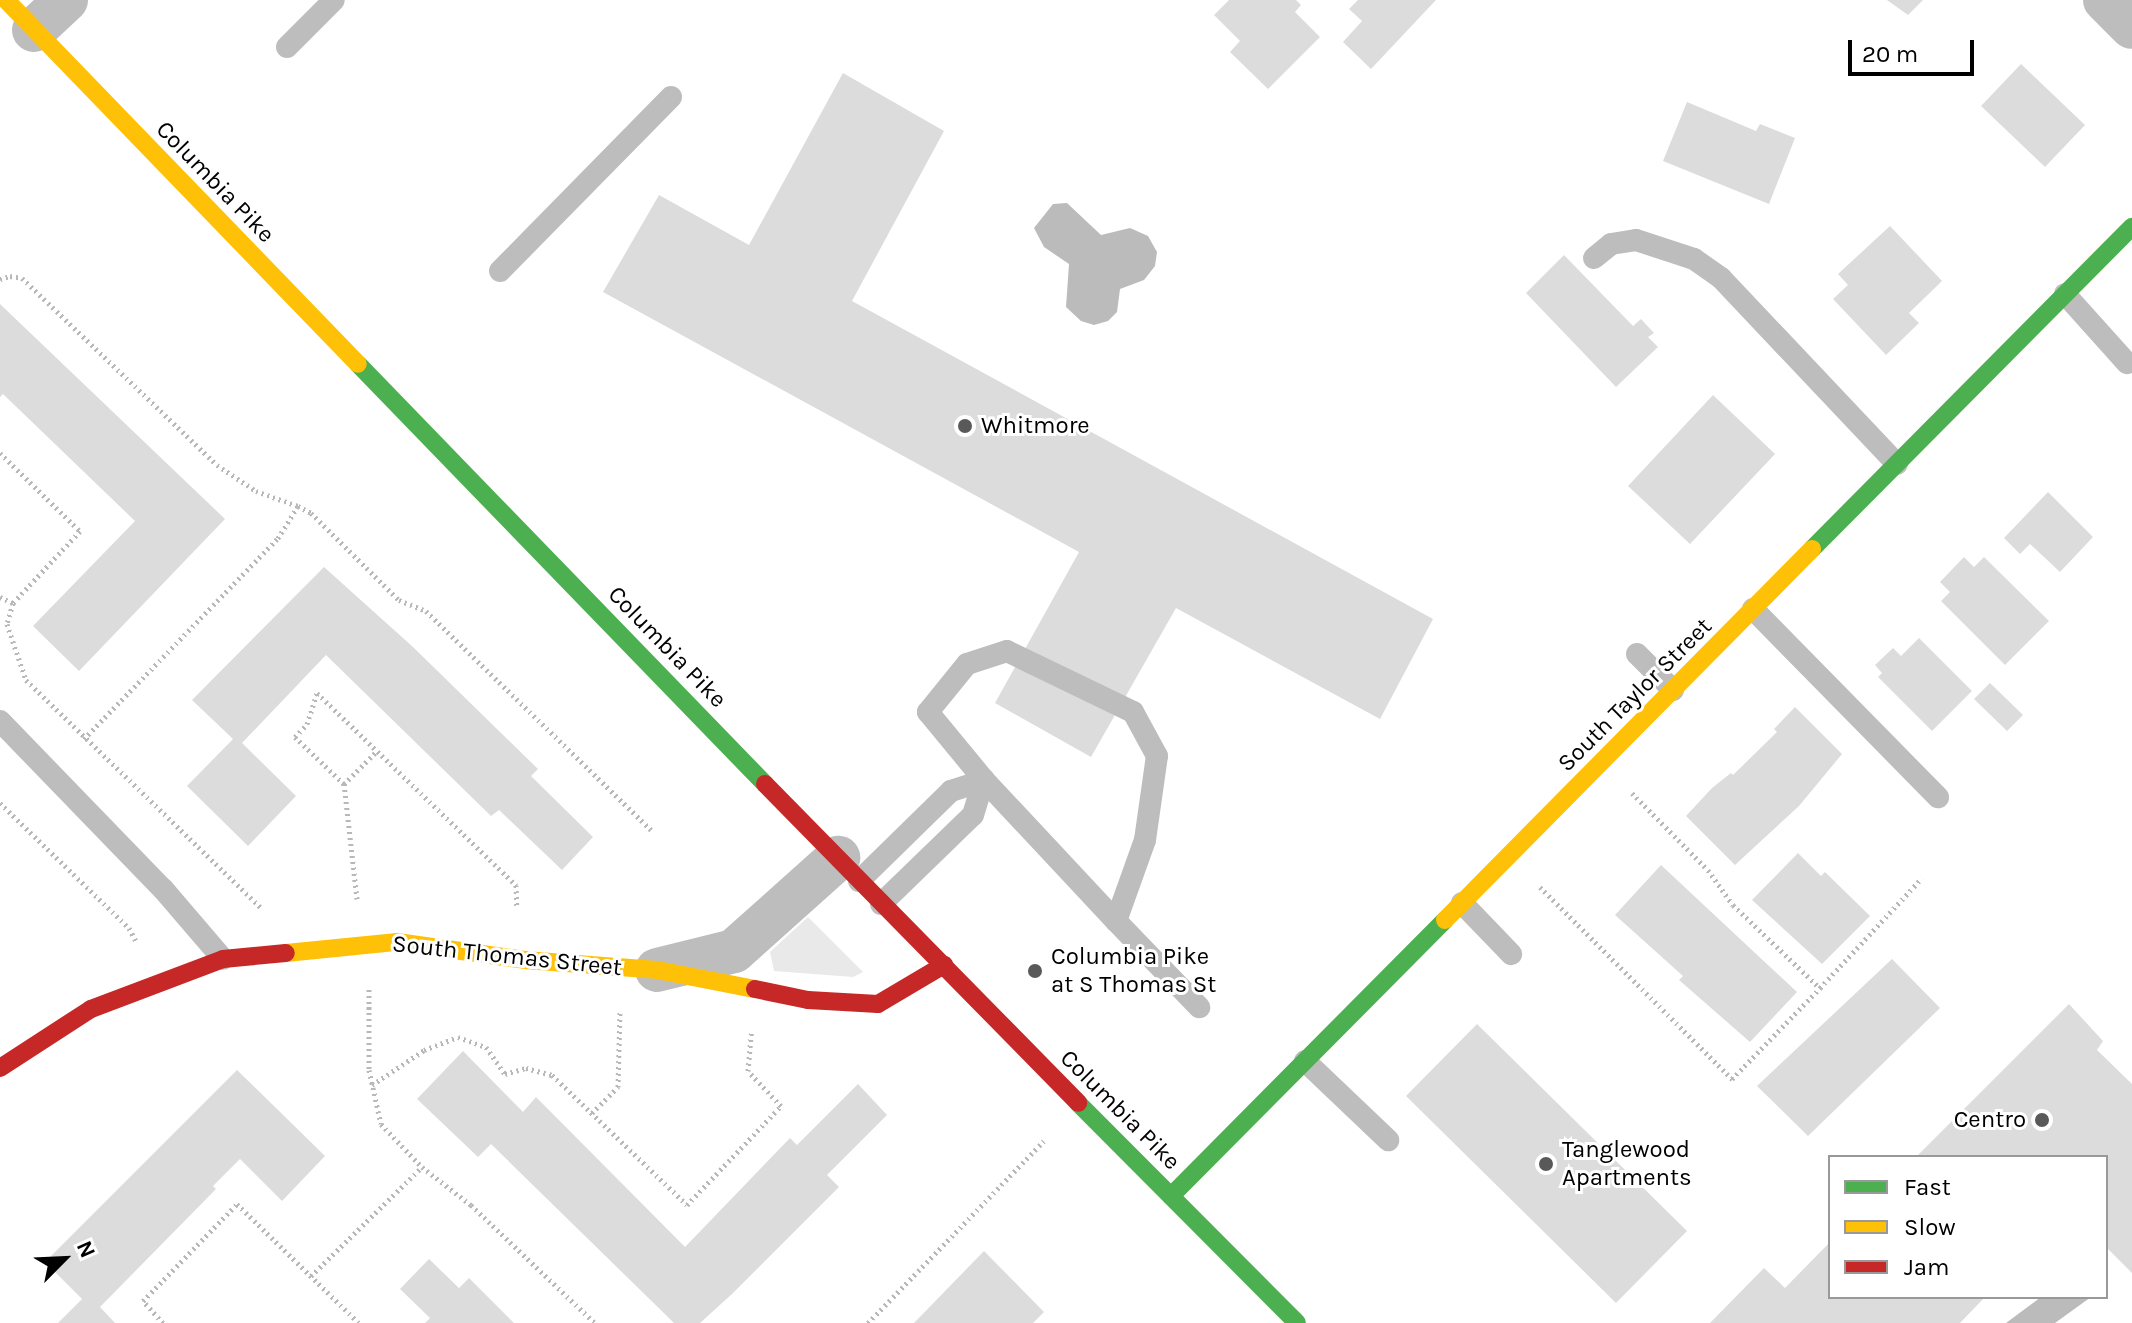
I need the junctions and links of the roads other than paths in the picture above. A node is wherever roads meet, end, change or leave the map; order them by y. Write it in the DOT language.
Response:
graph roads {
  1 [pos="66,0"];
  2 [pos="334,0"];
  3 [pos="2105,0"];
  4 [pos="20,15"];
  5 [pos="2132,27"];
  6 [pos="287,47"];
  7 [pos="671,97"];
  8 [pos="2132,227"];
  9 [pos="1594,258"];
  10 [pos="500,271"];
  11 [pos="2065,294"];
  12 [pos="2127,363"];
  13 [pos="1897,464"];
  14 [pos="1753,609"];
  15 [pos="1637,654"];
  16 [pos="1673,690"];
  17 [pos="0,721"];
  18 [pos="984,780"];
  19 [pos="1938,797"];
  20 [pos="849,869"];
  21 [pos="1462,903"];
  22 [pos="881,904"];
  23 [pos="1116,921"];
  24 [pos="1511,954"];
  25 [pos="223,959"];
  26 [pos="944,965"];
  27 [pos="657,970"];
  28 [pos="1199,1007"];
  29 [pos="1305,1061"];
  30 [pos="0,1068"];
  31 [pos="1388,1140"];
  32 [pos="1171,1196"];
  33 [pos="1280,1306"];
  34 [pos="1264,1323"];
  35 [pos="1297,1323"];
  1 -- 4 [label="street"];
  2 -- 6 [label="lane"];
  3 -- 5 [label="street"];
  4 -- 20 [label="street, Columbia Pike"];
  7 -- 10 [label="lane"];
  8 -- 11 [label="street, South Taylor Street"];
  9 -- 13 [label="lane"];
  11 -- 12 [label="lane"];
  11 -- 13 [label="street, South Taylor Street"];
  13 -- 14 [label="street, South Taylor Street"];
  14 -- 16 [label="street, South Taylor Street"];
  14 -- 19 [label="lane"];
  15 -- 16 [label="lane"];
  16 -- 21 [label="street, South Taylor Street"];
  17 -- 25 [label="lane"];
  18 -- 20 [label="lane"];
  18 -- 22 [label="lane"];
  18 -- 23 [label="lane"];
  18 -- 23 [label="lane"];
  20 -- 22 [label="street, Columbia Pike"];
  20 -- 27 [label="street, South Thomas Street"];
  21 -- 24 [label="lane"];
  21 -- 29 [label="street, South Taylor Street"];
  22 -- 26 [label="street, Columbia Pike"];
  23 -- 28 [label="lane"];
  25 -- 27 [label="street, South Thomas Street"];
  25 -- 30 [label="street, South Thomas Street"];
  26 -- 27 [label="street, South Thomas Street"];
  26 -- 32 [label="street, Columbia Pike"];
  29 -- 31 [label="lane"];
  29 -- 32 [label="street, South Taylor Street"];
  32 -- 33 [label="street, Columbia Pike"];
  33 -- 34 [label="lane"];
  33 -- 35 [label="street, Columbia Pike"];
}
